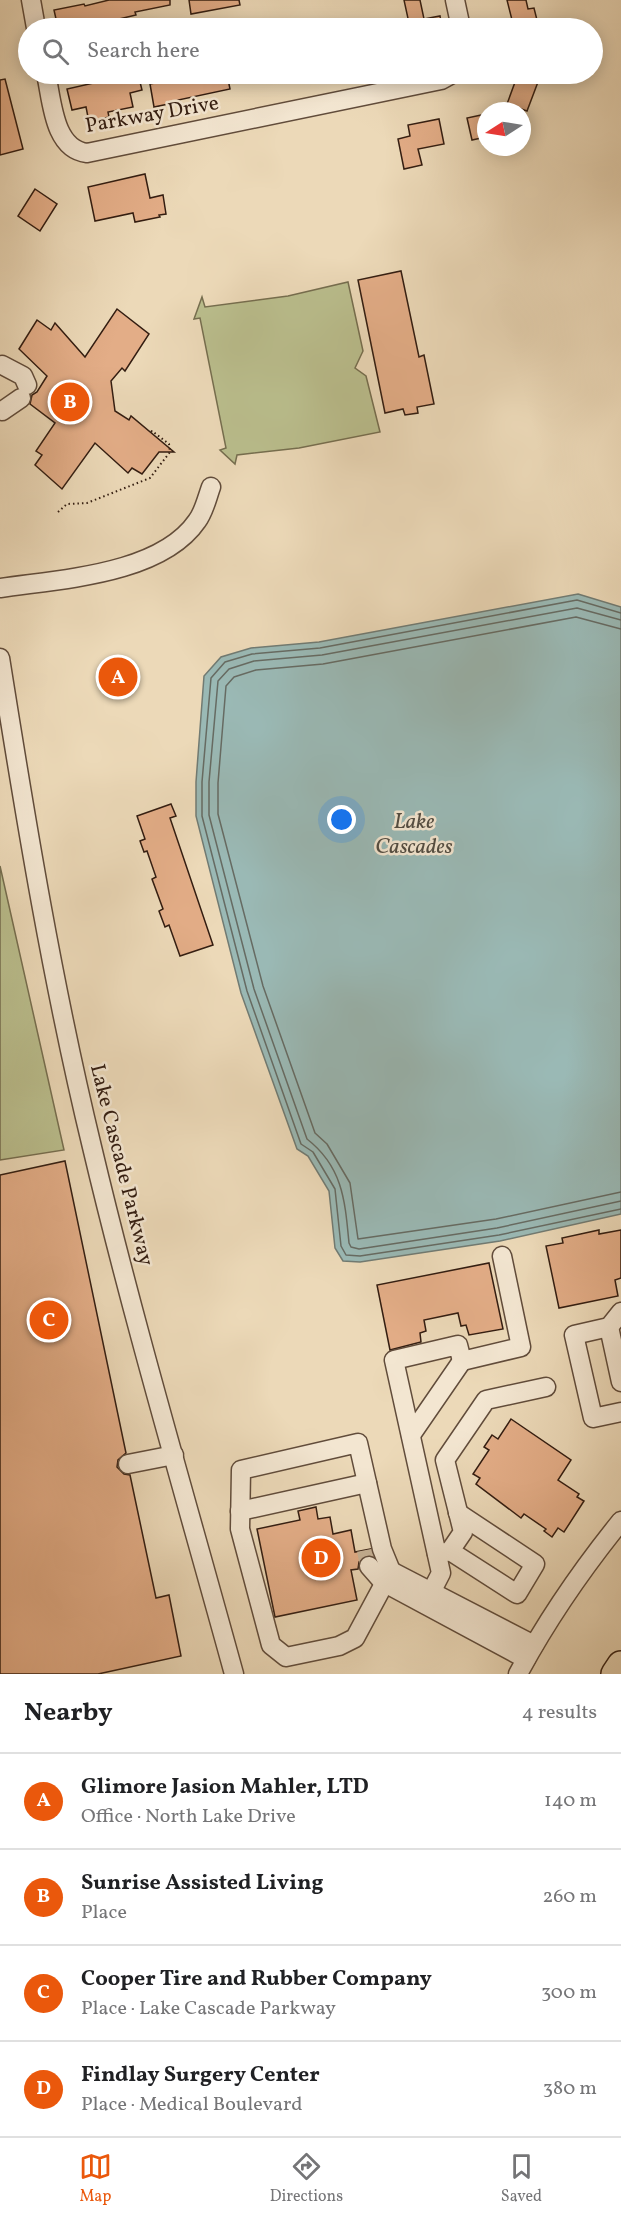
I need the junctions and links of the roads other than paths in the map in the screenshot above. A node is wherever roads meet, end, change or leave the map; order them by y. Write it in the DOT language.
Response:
graph roads {
  1 [pos="31,0"];
  2 [pos="455,0"];
  3 [pos="34,18"];
  4 [pos="459,18"];
  5 [pos="48,84"];
  6 [pos="422,84"];
  7 [pos="2,365"];
  8 [pos="2,411"];
  9 [pos="211,487"];
  10 [pos="0,588"];
  11 [pos="0,658"];
  12 [pos="502,1256"];
  13 [pos="621,1312"];
  14 [pos="609,1327"];
  15 [pos="462,1361"];
  16 [pos="621,1382"];
  17 [pos="546,1387"];
  18 [pos="621,1412"];
  19 [pos="411,1435"];
  20 [pos="174,1455"];
  21 [pos="128,1464"];
  22 [pos="367,1483"];
  23 [pos="240,1511"];
  24 [pos="458,1513"];
  25 [pos="621,1521"];
  26 [pos="379,1534"];
  27 [pos="443,1552"];
  28 [pos="387,1577"];
  29 [pos="428,1598"];
  30 [pos="526,1659"];
  31 [pos="621,1665"];
  32 [pos="234,1674"];
  33 [pos="615,1674"];
  1 -- 3 [label="street"];
  2 -- 4 [label="street"];
  5 -- 6 [label="street, Parkway Drive"];
  7 -- 8 [label="street"];
  9 -- 10 [label="street"];
  11 -- 20 [label="street, Lake Cascade Parkway"];
  12 -- 15 [label="street"];
  13 -- 14 [label="street"];
  14 -- 16 [label="street"];
  14 -- 18 [label="street"];
  15 -- 19 [label="street"];
  15 -- 19 [label="street"];
  17 -- 24 [label="street"];
  19 -- 27 [label="street"];
  20 -- 21 [label="street"];
  20 -- 32 [label="street, Lake Cascade Parkway"];
  22 -- 23 [label="street"];
  22 -- 23 [label="street"];
  22 -- 26 [label="street"];
  23 -- 28 [label="street"];
  24 -- 27 [label="street"];
  24 -- 27 [label="street"];
  25 -- 30 [label="street"];
  26 -- 28 [label="street"];
  26 -- 28 [label="street"];
  27 -- 29 [label="street"];
  28 -- 29 [label="street"];
  29 -- 30 [label="street"];
  31 -- 33 [label="highway"];
}
